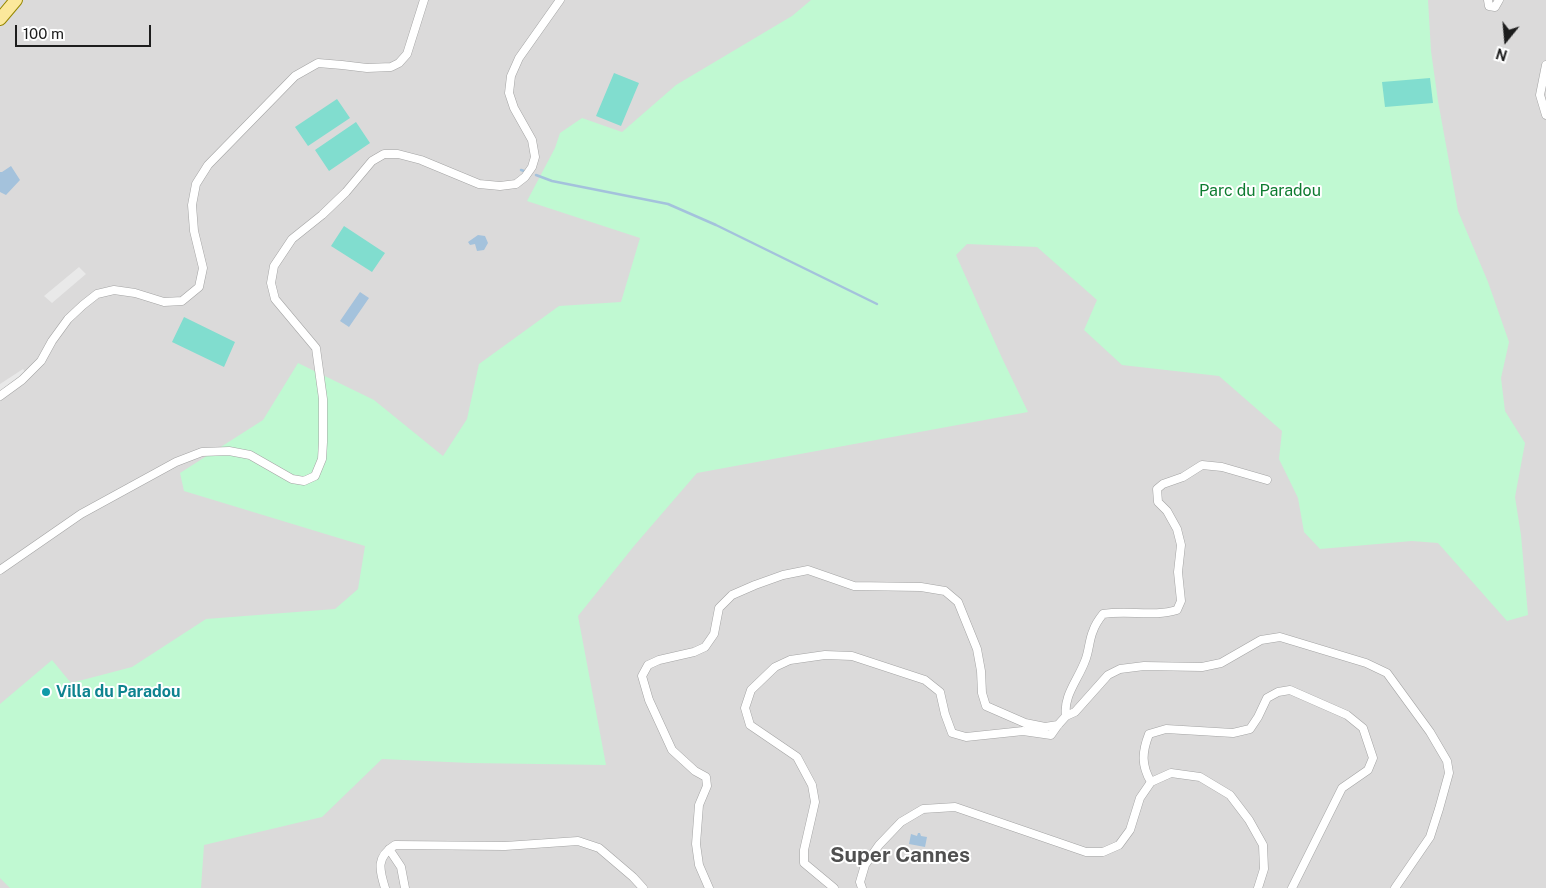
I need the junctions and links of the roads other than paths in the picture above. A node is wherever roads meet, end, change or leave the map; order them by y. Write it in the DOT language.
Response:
graph roads {
  1 [pos="9,0"];
  2 [pos="16,0"];
  3 [pos="424,0"];
  4 [pos="560,0"];
  5 [pos="1488,0"];
  6 [pos="1499,0"];
  7 [pos="0,10"];
  8 [pos="0,19"];
  9 [pos="1546,65"];
  10 [pos="1546,115"];
  11 [pos="0,396"];
  12 [pos="1267,480"];
  13 [pos="0,570"];
  14 [pos="1066,716"];
  15 [pos="1058,725"];
  16 [pos="1151,782"];
  17 [pos="388,849"];
  18 [pos="385,888"];
  19 [pos="405,888"];
  20 [pos="643,888"];
  21 [pos="709,888"];
  22 [pos="834,888"];
  23 [pos="862,888"];
  24 [pos="1258,888"];
  25 [pos="1292,888"];
  26 [pos="1396,888"];
  1 -- 7 [label="main road"];
  2 -- 8 [label="main road"];
  3 -- 11 [label="street"];
  4 -- 13 [label="street"];
  5 -- 6 [label="street"];
  9 -- 10 [label="street"];
  12 -- 14 [label="street"];
  14 -- 15 [label="street"];
  14 -- 26 [label="street"];
  15 -- 21 [label="street"];
  15 -- 22 [label="street"];
  16 -- 23 [label="street"];
  16 -- 24 [label="street"];
  16 -- 25 [label="street"];
  17 -- 18 [label="street"];
  17 -- 19 [label="street"];
  17 -- 20 [label="street"];
}
